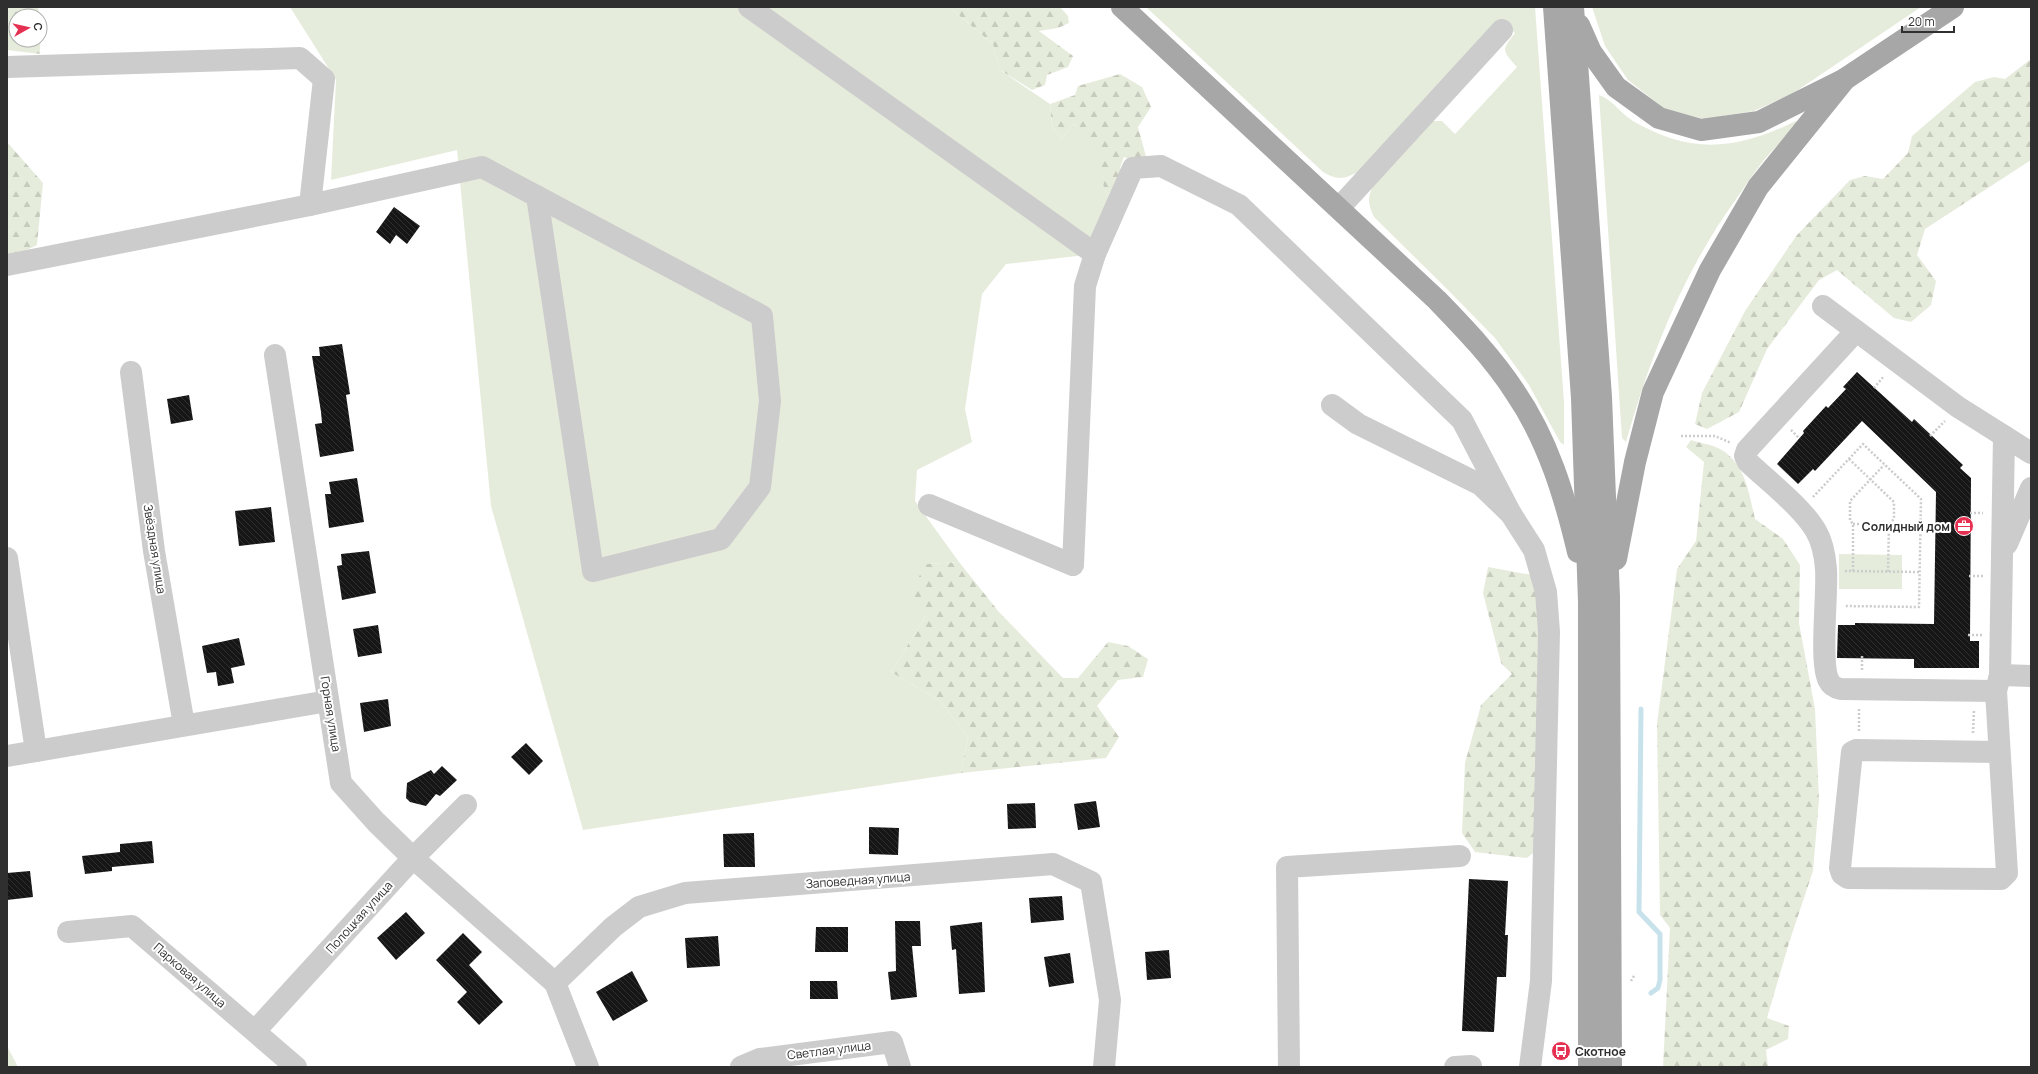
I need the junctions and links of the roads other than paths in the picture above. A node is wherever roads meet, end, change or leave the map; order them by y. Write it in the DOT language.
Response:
graph roads {
  1 [pos="749,7"];
  2 [pos="1122,7"];
  3 [pos="1953,7"];
  4 [pos="1567,9"];
  5 [pos="1502,30"];
  6 [pos="7,67"];
  7 [pos="1845,79"];
  8 [pos="537,196"];
  9 [pos="310,204"];
  10 [pos="1338,208"];
  11 [pos="1095,254"];
  12 [pos="7,265"];
  13 [pos="1823,306"];
  14 [pos="1856,330"];
  15 [pos="275,355"];
  16 [pos="131,372"];
  17 [pos="1332,405"];
  18 [pos="2004,436"];
  19 [pos="2031,453"];
  20 [pos="2030,491"];
  21 [pos="929,504"];
  22 [pos="1511,514"];
  23 [pos="2002,556"];
  24 [pos="8,569"];
  25 [pos="1599,599"];
  26 [pos="2031,676"];
  27 [pos="1998,683"];
  28 [pos="328,701"];
  29 [pos="184,725"];
  30 [pos="36,751"];
  31 [pos="2000,752"];
  32 [pos="7,756"];
  33 [pos="466,804"];
  34 [pos="1460,856"];
  35 [pos="413,858"];
  36 [pos="68,932"];
  37 [pos="555,983"];
  38 [pos="255,1031"];
  39 [pos="296,1067"];
  40 [pos="588,1067"];
  41 [pos="741,1067"];
  42 [pos="900,1067"];
  43 [pos="1104,1067"];
  44 [pos="1289,1067"];
  45 [pos="1530,1067"];
  46 [pos="1589,1067"];
  47 [pos="1611,1067"];
  1 -- 11 [label="street"];
  2 -- 10 [label="main road"];
  3 -- 7 [label="main road"];
  4 -- 7 [label="main road"];
  4 -- 25 [label="main road"];
  5 -- 10 [label="street"];
  6 -- 9 [label="street"];
  7 -- 25 [label="main road"];
  8 -- 8 [label="street"];
  8 -- 9 [label="street"];
  9 -- 12 [label="street"];
  10 -- 25 [label="main road"];
  11 -- 21 [label="street"];
  11 -- 22 [label="street"];
  13 -- 14 [label="street"];
  14 -- 18 [label="street"];
  14 -- 27 [label="street"];
  15 -- 28 [label="street, Горная улица"];
  16 -- 29 [label="street, Звёздная улица"];
  17 -- 22 [label="street"];
  18 -- 19 [label="street"];
  18 -- 23 [label="street"];
  20 -- 23 [label="street"];
  22 -- 45 [label="street"];
  23 -- 27 [label="street"];
  24 -- 30 [label="street"];
  25 -- 46 [label="main road"];
  25 -- 47 [label="main road"];
  26 -- 27 [label="street"];
  27 -- 31 [label="street"];
  28 -- 29 [label="street"];
  28 -- 35 [label="street, Горная улица"];
  29 -- 30 [label="street"];
  30 -- 32 [label="street"];
  31 -- 31 [label="street"];
  33 -- 35 [label="street, Полоцкая улица"];
  34 -- 44 [label="street"];
  35 -- 37 [label="street, Горная улица"];
  35 -- 38 [label="street, Полоцкая улица"];
  36 -- 38 [label="street, Парковая улица"];
  37 -- 40 [label="street"];
  37 -- 43 [label="street, Заповедная улица"];
  38 -- 39 [label="street, Парковая улица"];
  41 -- 42 [label="street, Светлая улица"];
}
